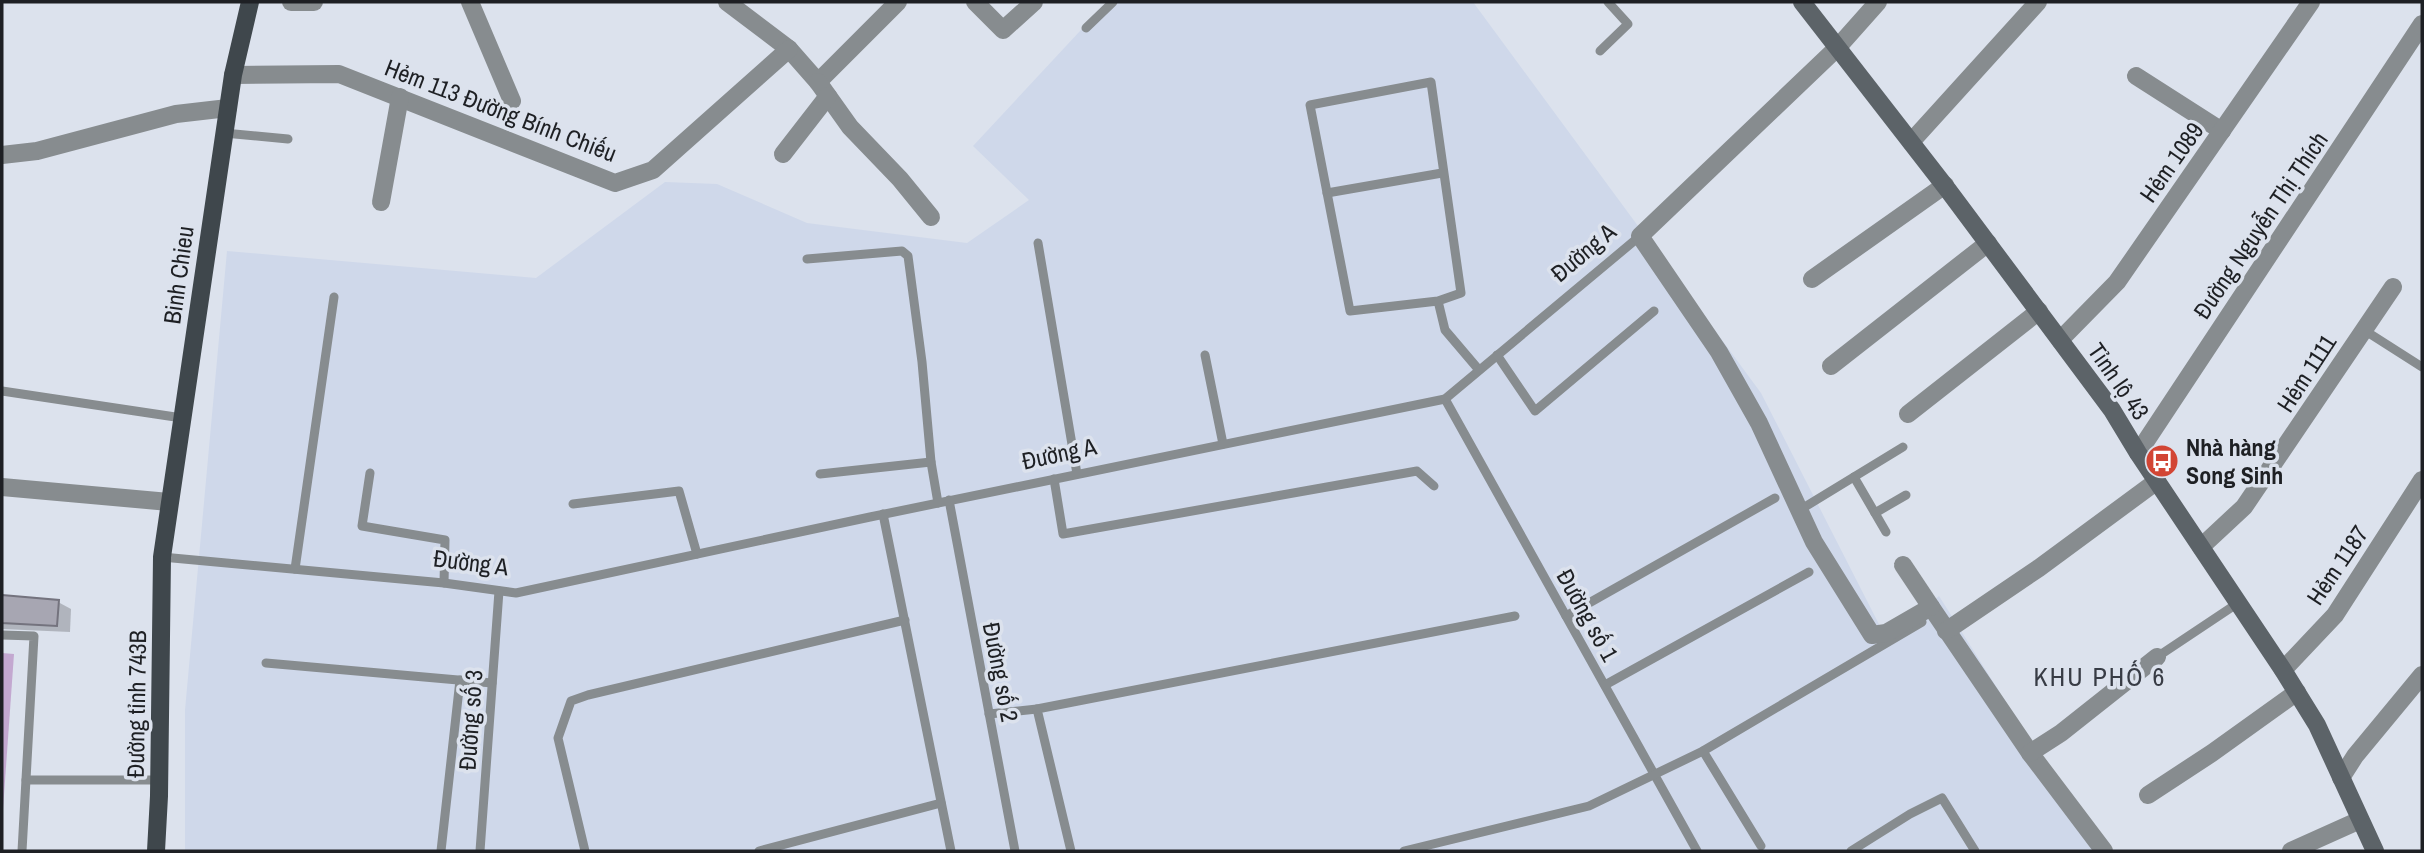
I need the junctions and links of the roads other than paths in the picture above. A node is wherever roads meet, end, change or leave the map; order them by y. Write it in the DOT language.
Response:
graph roads {
  1 [pos="250,2"];
  2 [pos="291,2"];
  3 [pos="314,2"];
  4 [pos="470,2"];
  5 [pos="727,2"];
  6 [pos="898,2"];
  7 [pos="975,2"];
  8 [pos="1034,2"];
  9 [pos="1113,2"];
  10 [pos="1608,2"];
  11 [pos="1802,2"];
  12 [pos="1878,2"];
  13 [pos="2038,2"];
  14 [pos="2309,2"];
  15 [pos="2422,24"];
  16 [pos="1086,28"];
  17 [pos="1838,47"];
  18 [pos="789,49"];
  19 [pos="1600,51"];
  20 [pos="233,75"];
  21 [pos="2136,76"];
  22 [pos="823,89"];
  23 [pos="400,97"];
  24 [pos="512,102"];
  25 [pos="228,108"];
  26 [pos="2222,131"];
  27 [pos="224,133"];
  28 [pos="288,139"];
  29 [pos="1911,142"];
  30 [pos="783,154"];
  31 [pos="2,155"];
  32 [pos="1442,173"];
  33 [pos="1945,185"];
  34 [pos="1327,193"];
  35 [pos="381,202"];
  36 [pos="931,217"];
  37 [pos="1640,236"];
  38 [pos="1038,243"];
  39 [pos="1988,243"];
  40 [pos="807,259"];
  41 [pos="1812,279"];
  42 [pos="2393,287"];
  43 [pos="334,297"];
  44 [pos="1438,301"];
  45 [pos="2039,311"];
  46 [pos="1654,312"];
  47 [pos="2364,330"];
  48 [pos="2060,340"];
  49 [pos="1205,355"];
  50 [pos="1497,355"];
  51 [pos="1832,366"];
  52 [pos="2422,366"];
  53 [pos="1479,370"];
  54 [pos="2,391"];
  55 [pos="1445,398"];
  56 [pos="1908,414"];
  57 [pos="182,418"];
  58 [pos="1223,444"];
  59 [pos="1903,447"];
  60 [pos="2138,453"];
  61 [pos="931,462"];
  62 [pos="370,473"];
  63 [pos="820,474"];
  64 [pos="1077,474"];
  65 [pos="1854,477"];
  66 [pos="1054,479"];
  67 [pos="2422,480"];
  68 [pos="2157,481"];
  69 [pos="1434,486"];
  70 [pos="2,487"];
  71 [pos="1906,495"];
  72 [pos="1775,498"];
  73 [pos="949,500"];
  74 [pos="169,502"];
  75 [pos="937,503"];
  76 [pos="573,504"];
  77 [pos="1798,511"];
  78 [pos="1875,513"];
  79 [pos="883,514"];
  80 [pos="1886,532"];
  81 [pos="2201,547"];
  82 [pos="697,554"];
  83 [pos="162,557"];
  84 [pos="1903,565"];
  85 [pos="295,569"];
  86 [pos="1810,572"];
  87 [pos="444,583"];
  88 [pos="499,591"];
  89 [pos="2238,603"];
  90 [pos="1927,615"];
  91 [pos="1515,616"];
  92 [pos="1566,616"];
  93 [pos="905,620"];
  94 [pos="1946,631"];
  95 [pos="2,635"];
  96 [pos="2157,657"];
  97 [pos="266,663"];
  98 [pos="2283,670"];
  99 [pos="2422,675"];
  100 [pos="460,680"];
  101 [pos="492,683"];
  102 [pos="1605,685"];
  103 [pos="2297,692"];
  104 [pos="1037,709"];
  105 [pos="989,714"];
  106 [pos="1703,751"];
  107 [pos="2030,754"];
  108 [pos="1654,775"];
  109 [pos="2342,778"];
  110 [pos="26,780"];
  111 [pos="159,780"];
  112 [pos="2148,795"];
  113 [pos="942,803"];
  114 [pos="2360,820"];
  115 [pos="1761,846"];
  116 [pos="22,851"];
  117 [pos="156,851"];
  118 [pos="441,851"];
  119 [pos="480,851"];
  120 [pos="585,851"];
  121 [pos="759,851"];
  122 [pos="951,851"];
  123 [pos="1015,851"];
  124 [pos="1071,851"];
  125 [pos="1404,851"];
  126 [pos="1696,851"];
  127 [pos="1851,851"];
  128 [pos="1975,851"];
  129 [pos="2104,851"];
  130 [pos="2291,851"];
  131 [pos="2375,851"];
  1 -- 20 [label="main road, Binh Chieu"];
  2 -- 3 [label="street"];
  4 -- 24 [label="street"];
  5 -- 18 [label="street"];
  6 -- 22 [label="street"];
  7 -- 8 [label="street"];
  9 -- 16 [label="lane"];
  10 -- 19 [label="lane"];
  11 -- 17 [label="main road, Tỉnh lộ 43"];
  12 -- 17 [label="street, Đường A"];
  13 -- 29 [label="street"];
  14 -- 26 [label="street, Hẻm 1089"];
  15 -- 60 [label="street, Đường Nguyễn Thị Thích"];
  17 -- 29 [label="main road, Tỉnh lộ 43"];
  17 -- 37 [label="street, Đường A"];
  18 -- 22 [label="street"];
  18 -- 23 [label="street, Hẻm 113 Đường Bính Chiếu"];
  20 -- 23 [label="street, Hẻm 113 Đường Bính Chiếu"];
  20 -- 25 [label="main road, Binh Chieu"];
  21 -- 26 [label="street"];
  22 -- 30 [label="street"];
  22 -- 36 [label="street"];
  23 -- 35 [label="street"];
  25 -- 27 [label="main road, Binh Chieu"];
  25 -- 31 [label="street"];
  26 -- 48 [label="street, Hẻm 1089"];
  27 -- 28 [label="lane"];
  27 -- 57 [label="main road, Binh Chieu"];
  29 -- 33 [label="main road, Tỉnh lộ 43"];
  32 -- 34 [label="lane"];
  32 -- 34 [label="lane"];
  32 -- 44 [label="lane"];
  33 -- 39 [label="main road, Tỉnh lộ 43"];
  33 -- 41 [label="street"];
  34 -- 44 [label="lane"];
  37 -- 50 [label="lane, Đường A"];
  37 -- 77 [label="street"];
  38 -- 64 [label="lane"];
  39 -- 45 [label="main road, Tỉnh lộ 43"];
  39 -- 51 [label="street"];
  40 -- 61 [label="lane"];
  42 -- 47 [label="street, Hẻm 1111"];
  43 -- 85 [label="lane"];
  44 -- 53 [label="lane"];
  45 -- 48 [label="main road, Tỉnh lộ 43"];
  45 -- 56 [label="street"];
  46 -- 50 [label="lane"];
  47 -- 52 [label="lane"];
  47 -- 81 [label="street, Hẻm 1111"];
  48 -- 60 [label="main road, Tỉnh lộ 43"];
  49 -- 58 [label="lane"];
  50 -- 53 [label="lane, Đường A"];
  53 -- 55 [label="lane, Đường A"];
  54 -- 57 [label="lane"];
  55 -- 58 [label="lane, Đường A"];
  55 -- 92 [label="lane, Đường số 1"];
  57 -- 74 [label="main road, Binh Chieu"];
  58 -- 64 [label="lane, Đường A"];
  59 -- 65 [label="lane"];
  60 -- 68 [label="main road, Tỉnh lộ 43"];
  61 -- 63 [label="lane"];
  61 -- 75 [label="lane"];
  62 -- 87 [label="lane"];
  64 -- 66 [label="lane, Đường A"];
  65 -- 77 [label="lane"];
  65 -- 78 [label="lane"];
  66 -- 69 [label="lane"];
  66 -- 73 [label="lane, Đường A"];
  67 -- 98 [label="street, Hẻm 1187"];
  68 -- 81 [label="main road, Tỉnh lộ 43"];
  68 -- 94 [label="street"];
  70 -- 74 [label="street"];
  71 -- 78 [label="lane"];
  72 -- 92 [label="lane"];
  73 -- 75 [label="lane, Đường A"];
  73 -- 105 [label="lane, Đường số 2"];
  74 -- 83 [label="main road, Binh Chieu"];
  75 -- 79 [label="lane, Đường A"];
  76 -- 82 [label="lane"];
  77 -- 90 [label="street"];
  78 -- 80 [label="lane"];
  79 -- 82 [label="lane, Đường A"];
  79 -- 93 [label="lane"];
  81 -- 89 [label="main road, Tỉnh lộ 43"];
  82 -- 88 [label="lane, Đường A"];
  83 -- 85 [label="lane, Đường A"];
  83 -- 111 [label="main road, Đường tỉnh 743B"];
  84 -- 90 [label="street"];
  85 -- 87 [label="lane, Đường A"];
  86 -- 102 [label="lane"];
  87 -- 88 [label="lane, Đường A"];
  88 -- 101 [label="lane, Đường số 3"];
  89 -- 96 [label="lane"];
  89 -- 98 [label="main road, Tỉnh lộ 43"];
  90 -- 94 [label="street"];
  90 -- 106 [label="lane"];
  91 -- 104 [label="lane"];
  92 -- 102 [label="lane, Đường số 1"];
  93 -- 113 [label="lane"];
  93 -- 120 [label="lane"];
  94 -- 107 [label="street"];
  95 -- 110 [label="lane"];
  96 -- 107 [label="street"];
  97 -- 100 [label="lane"];
  98 -- 103 [label="main road, Tỉnh lộ 43"];
  99 -- 109 [label="street"];
  100 -- 101 [label="lane"];
  100 -- 118 [label="lane"];
  101 -- 119 [label="lane, Đường số 3"];
  102 -- 108 [label="lane, Đường số 1"];
  103 -- 109 [label="main road, Tỉnh lộ 43"];
  103 -- 112 [label="street"];
  104 -- 105 [label="lane"];
  104 -- 124 [label="lane"];
  105 -- 123 [label="lane, Đường số 2"];
  106 -- 108 [label="lane"];
  106 -- 115 [label="lane"];
  107 -- 129 [label="street"];
  108 -- 125 [label="lane"];
  108 -- 126 [label="lane, Đường số 1"];
  109 -- 114 [label="main road, Tỉnh lộ 43"];
  110 -- 111 [label="lane"];
  110 -- 116 [label="lane"];
  111 -- 117 [label="main road, Đường tỉnh 743B"];
  113 -- 121 [label="lane"];
  113 -- 122 [label="lane"];
  114 -- 130 [label="street"];
  114 -- 131 [label="main road, Tỉnh lộ 43"];
  127 -- 128 [label="lane"];
}
